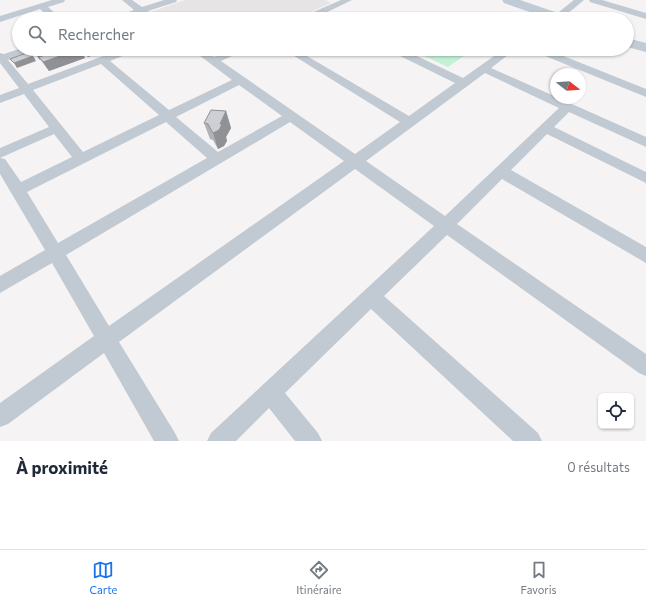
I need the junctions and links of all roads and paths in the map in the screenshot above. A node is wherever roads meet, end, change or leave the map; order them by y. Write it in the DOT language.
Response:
graph roads {
  1 [pos="61,0"];
  2 [pos="126,0"];
  3 [pos="173,0"];
  4 [pos="328,0"];
  5 [pos="348,0"];
  6 [pos="508,0"];
  7 [pos="580,0"];
  8 [pos="593,0"];
  9 [pos="338,4"];
  10 [pos="42,6"];
  11 [pos="141,11"];
  12 [pos="21,12"];
  13 [pos="49,12"];
  14 [pos="138,12"];
  15 [pos="322,12"];
  16 [pos="541,12"];
  17 [pos="565,12"];
  18 [pos="633,12"];
  19 [pos="634,12"];
  20 [pos="12,15"];
  21 [pos="646,16"];
  22 [pos="0,18"];
  23 [pos="634,44"];
  24 [pos="646,48"];
  25 [pos="12,54"];
  26 [pos="113,56"];
  27 [pos="205,56"];
  28 [pos="223,56"];
  29 [pos="300,56"];
  30 [pos="408,56"];
  31 [pos="502,56"];
  32 [pos="554,56"];
  33 [pos="1,58"];
  34 [pos="103,60"];
  35 [pos="212,61"];
  36 [pos="484,69"];
  37 [pos="240,80"];
  38 [pos="464,83"];
  39 [pos="26,89"];
  40 [pos="646,93"];
  41 [pos="0,99"];
  42 [pos="567,107"];
  43 [pos="167,116"];
  44 [pos="291,116"];
  45 [pos="410,122"];
  46 [pos="57,128"];
  47 [pos="545,128"];
  48 [pos="646,142"];
  49 [pos="0,153"];
  50 [pos="81,159"];
  51 [pos="217,159"];
  52 [pos="355,161"];
  53 [pos="0,163"];
  54 [pos="500,171"];
  55 [pos="646,178"];
  56 [pos="18,190"];
  57 [pos="446,225"];
  58 [pos="55,253"];
  59 [pos="646,256"];
  60 [pos="0,285"];
  61 [pos="370,296"];
  62 [pos="106,339"];
  63 [pos="646,366"];
  64 [pos="270,392"];
  65 [pos="0,416"];
  66 [pos="167,441"];
  67 [pos="219,441"];
  68 [pos="310,441"];
  69 [pos="530,441"];
  1 -- 10 [label="street"];
  2 -- 11 [label="street"];
  3 -- 11 [label="street"];
  4 -- 9 [label="street"];
  5 -- 9 [label="street"];
  6 -- 16 [label="street"];
  7 -- 17 [label="street"];
  8 -- 18 [label="street"];
  9 -- 15 [label="street"];
  10 -- 12 [label="street"];
  10 -- 13 [label="street"];
  11 -- 14 [label="street"];
  19 -- 21 [label="street"];
  20 -- 22 [label="street"];
  23 -- 24 [label="street"];
  25 -- 33 [label="street"];
  26 -- 34 [label="street"];
  27 -- 35 [label="street"];
  28 -- 35 [label="street"];
  29 -- 45 [label="street"];
  30 -- 38 [label="street"];
  31 -- 36 [label="street"];
  32 -- 40 [label="street"];
  33 -- 39 [label="street"];
  34 -- 39 [label="street"];
  34 -- 43 [label="street"];
  35 -- 37 [label="street"];
  36 -- 38 [label="street"];
  36 -- 42 [label="street"];
  37 -- 43 [label="street"];
  37 -- 44 [label="street"];
  38 -- 45 [label="street"];
  39 -- 41 [label="street"];
  39 -- 46 [label="street"];
  42 -- 47 [label="street"];
  42 -- 48 [label="street"];
  43 -- 50 [label="street"];
  43 -- 51 [label="street"];
  44 -- 51 [label="street"];
  44 -- 52 [label="street"];
  45 -- 52 [label="street"];
  46 -- 49 [label="street"];
  46 -- 50 [label="street"];
  47 -- 54 [label="street"];
  47 -- 55 [label="street"];
  50 -- 56 [label="street"];
  51 -- 58 [label="street"];
  52 -- 57 [label="street"];
  52 -- 62 [label="street"];
  53 -- 56 [label="street"];
  54 -- 57 [label="street"];
  54 -- 59 [label="street"];
  56 -- 58 [label="street"];
  57 -- 61 [label="street"];
  57 -- 63 [label="street"];
  58 -- 60 [label="street"];
  58 -- 62 [label="street"];
  61 -- 64 [label="street"];
  61 -- 69 [label="street"];
  62 -- 65 [label="street"];
  62 -- 66 [label="street"];
  64 -- 67 [label="street"];
  64 -- 68 [label="street"];
}
